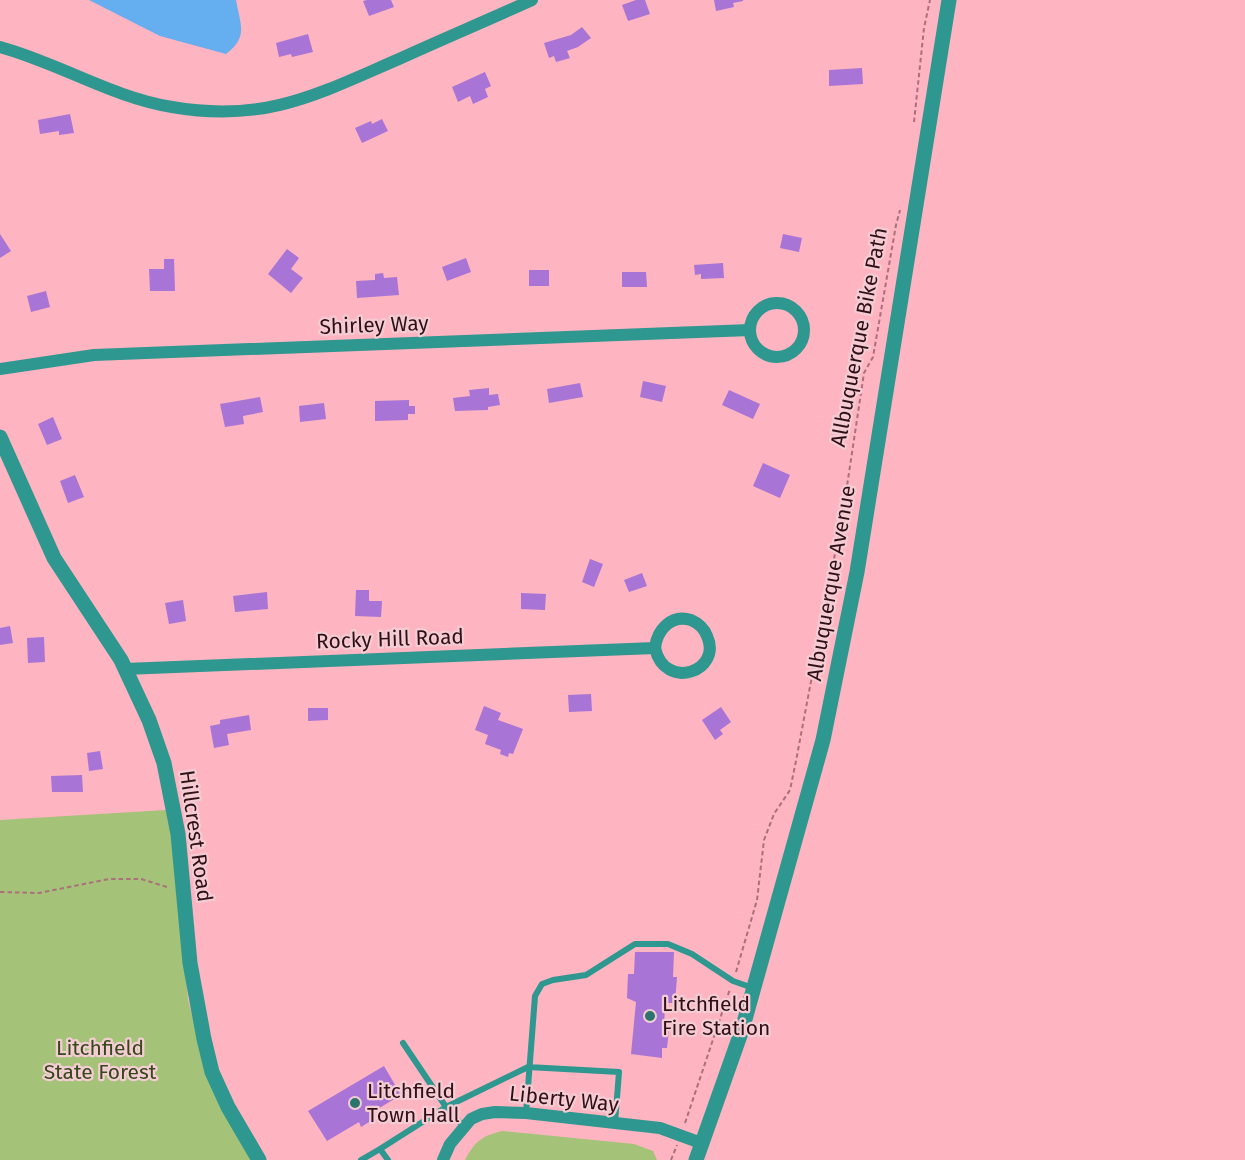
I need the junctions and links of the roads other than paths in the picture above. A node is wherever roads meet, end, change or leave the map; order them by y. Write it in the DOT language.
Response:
graph roads {
  1 [pos="532,0"];
  2 [pos="949,0"];
  3 [pos="0,47"];
  4 [pos="750,330"];
  5 [pos="0,369"];
  6 [pos="0,437"];
  7 [pos="655,648"];
  8 [pos="125,669"];
  9 [pos="754,988"];
  10 [pos="403,1043"];
  11 [pos="528,1067"];
  12 [pos="446,1107"];
  13 [pos="526,1113"];
  14 [pos="615,1124"];
  15 [pos="463,1126"];
  16 [pos="701,1143"];
  17 [pos="380,1149"];
  18 [pos="259,1160"];
  19 [pos="361,1160"];
  20 [pos="388,1160"];
  21 [pos="443,1160"];
  22 [pos="696,1160"];
  1 -- 3 [label="street"];
  2 -- 9 [label="street, Albuquerque Avenue"];
  4 -- 4 [label="street"];
  4 -- 5 [label="street, Shirley Way"];
  6 -- 8 [label="street, Hillcrest Road"];
  7 -- 7 [label="street"];
  7 -- 8 [label="street, Rocky Hill Road"];
  8 -- 18 [label="street, Hillcrest Road"];
  9 -- 11 [label="lane"];
  9 -- 16 [label="street, Albuquerque Avenue"];
  10 -- 12 [label="lane"];
  11 -- 12 [label="lane"];
  11 -- 13 [label="lane"];
  11 -- 14 [label="lane"];
  12 -- 15 [label="lane"];
  12 -- 17 [label="lane"];
  13 -- 14 [label="street, Liberty Way"];
  13 -- 15 [label="street, Liberty Way"];
  14 -- 16 [label="street, Liberty Way"];
  15 -- 21 [label="street"];
  16 -- 22 [label="street, Albuquerque Avenue"];
  17 -- 19 [label="lane"];
  17 -- 20 [label="lane"];
}
